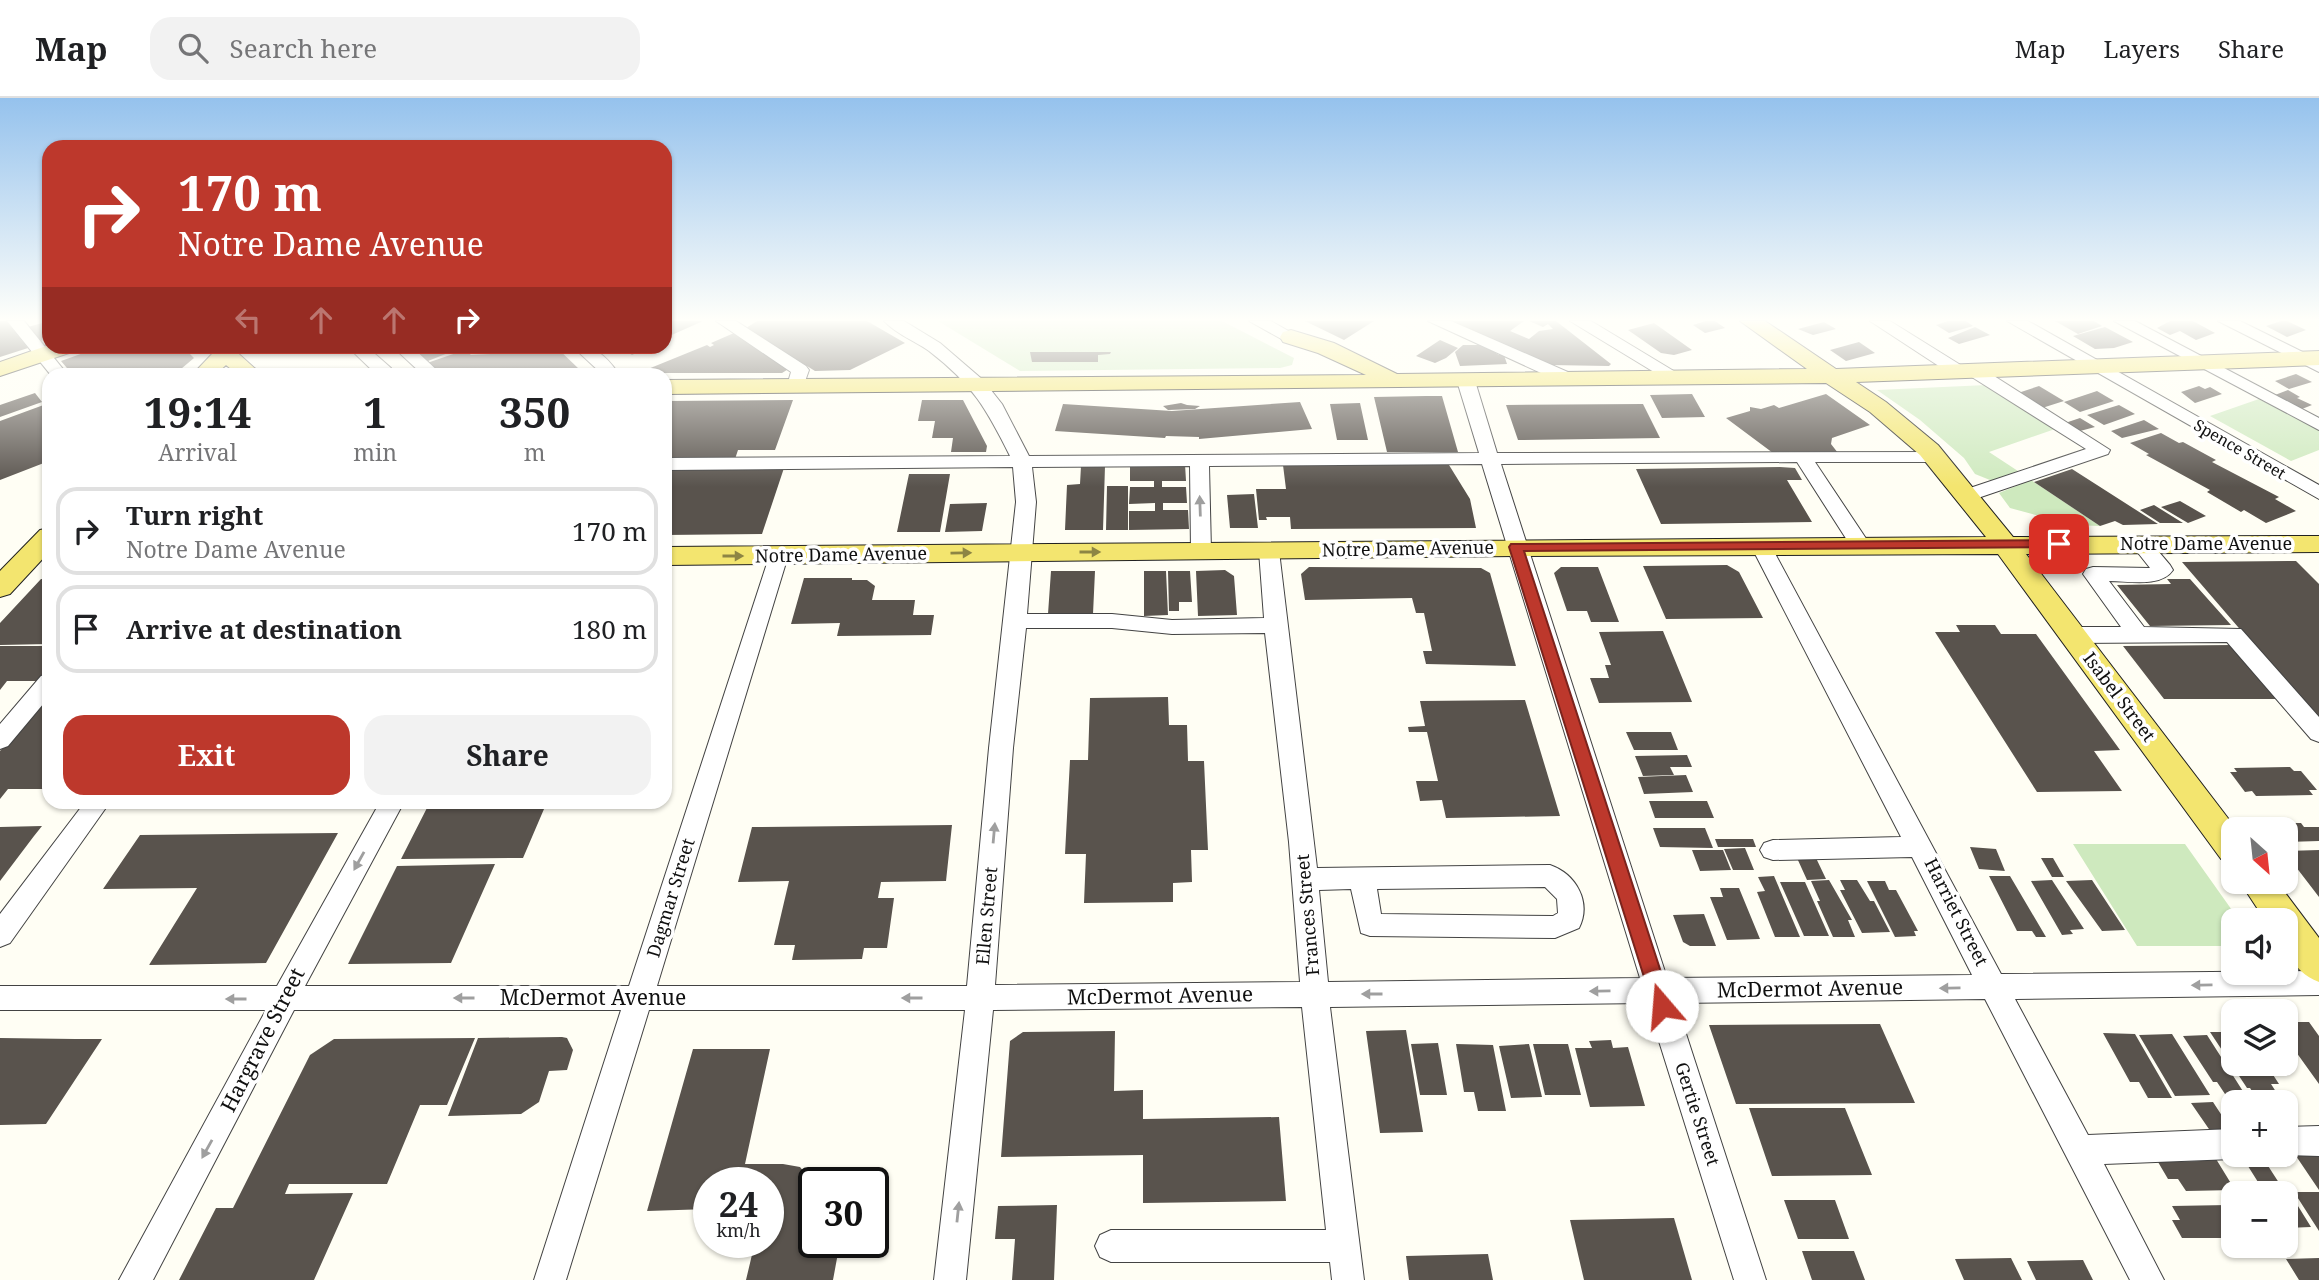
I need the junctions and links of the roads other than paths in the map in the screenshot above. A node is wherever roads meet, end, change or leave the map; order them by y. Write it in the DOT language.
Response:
graph roads {
  1 [pos="798,376"];
  2 [pos="968,376"];
  3 [pos="1300,376"];
  4 [pos="1386,376"];
  5 [pos="1562,376"];
  6 [pos="1623,376"];
  7 [pos="1673,376"];
  8 [pos="1816,376"];
  9 [pos="1832,376"];
  10 [pos="1976,376"];
  11 [pos="2111,376"];
  12 [pos="2225,376"];
  13 [pos="1732,377"];
  14 [pos="1678,379"];
  15 [pos="1297,380"];
  16 [pos="1571,380"];
  17 [pos="1621,380"];
  18 [pos="1396,381"];
  19 [pos="1466,382"];
  20 [pos="977,384"];
  21 [pos="796,386"];
  22 [pos="672,387"];
  23 [pos="2319,425"];
  24 [pos="1935,456"];
  25 [pos="1803,458"];
  26 [pos="1199,460"];
  27 [pos="1490,460"];
  28 [pos="1022,461"];
  29 [pos="672,464"];
  30 [pos="2319,493"];
  31 [pos="1968,495"];
  32 [pos="42,543"];
  33 [pos="2005,544"];
  34 [pos="2141,544"];
  35 [pos="1861,545"];
  36 [pos="1761,546"];
  37 [pos="2316,546"];
  38 [pos="1516,547"];
  39 [pos="1201,551"];
  40 [pos="1269,551"];
  41 [pos="1022,552"];
  42 [pos="672,556"];
  43 [pos="778,556"];
  44 [pos="25,559"];
  45 [pos="0,588"];
  46 [pos="1016,621"];
  47 [pos="1275,625"];
  48 [pos="2138,634"];
  49 [pos="2073,635"];
  50 [pos="42,690"];
  51 [pos="2319,733"];
  52 [pos="0,740"];
  53 [pos="94,809"];
  54 [pos="388,809"];
  55 [pos="2221,833"];
  56 [pos="1922,847"];
  57 [pos="1773,850"];
  58 [pos="1362,878"];
  59 [pos="1305,879"];
  60 [pos="2266,894"];
  61 [pos="0,935"];
  62 [pos="2319,966"];
  63 [pos="2319,983"];
  64 [pos="1995,987"];
  65 [pos="1657,991"];
  66 [pos="1315,995"];
  67 [pos="640,997"];
  68 [pos="0,998"];
  69 [pos="980,998"];
  70 [pos="285,999"];
  71 [pos="2319,1141"];
  72 [pos="2298,1142"];
  73 [pos="2221,1144"];
  74 [pos="2080,1150"];
  75 [pos="1111,1246"];
  76 [pos="1344,1246"];
  77 [pos="135,1280"];
  78 [pos="550,1280"];
  79 [pos="950,1280"];
  80 [pos="1348,1280"];
  81 [pos="1750,1280"];
  82 [pos="2148,1280"];
  1 -- 21 [label="street"];
  2 -- 20 [label="street"];
  3 -- 15 [label="main road"];
  4 -- 18 [label="main road"];
  5 -- 16 [label="street"];
  6 -- 17 [label="street"];
  7 -- 14 [label="street"];
  8 -- 13 [label="main road"];
  9 -- 24 [label="main road, Isabel Street"];
  10 -- 31 [label="street"];
  11 -- 30 [label="street, Spence Street"];
  12 -- 23 [label="street"];
  13 -- 14 [label="main road"];
  14 -- 17 [label="main road"];
  15 -- 18 [label="main road"];
  15 -- 20 [label="main road"];
  16 -- 17 [label="main road"];
  16 -- 19 [label="main road"];
  18 -- 19 [label="main road"];
  19 -- 27 [label="street, Gertie Street"];
  20 -- 21 [label="main road"];
  20 -- 28 [label="street"];
  21 -- 22 [label="main road"];
  24 -- 25 [label="lane"];
  24 -- 31 [label="main road, Isabel Street"];
  25 -- 27 [label="lane"];
  25 -- 35 [label="street"];
  26 -- 27 [label="lane"];
  26 -- 28 [label="lane"];
  39 -- 26 [label="street, one-way"];
  27 -- 38 [label="street, Gertie Street"];
  28 -- 29 [label="lane"];
  28 -- 41 [label="street, Ellen Street"];
  31 -- 33 [label="main road, Isabel Street"];
  32 -- 44 [label="main road"];
  33 -- 34 [label="main road, Notre Dame Avenue"];
  33 -- 35 [label="main road, Notre Dame Avenue"];
  33 -- 49 [label="main road, Isabel Street"];
  34 -- 37 [label="main road, Notre Dame Avenue"];
  34 -- 48 [label="street"];
  35 -- 36 [label="main road, Notre Dame Avenue"];
  36 -- 38 [label="main road, Notre Dame Avenue"];
  36 -- 56 [label="street, Harriet Street"];
  38 -- 40 [label="main road, Notre Dame Avenue"];
  38 -- 65 [label="street, Gertie Street"];
  39 -- 40 [label="main road, Notre Dame Avenue"];
  41 -- 39 [label="main road, Notre Dame Avenue, one-way"];
  40 -- 47 [label="street, Frances Street"];
  43 -- 41 [label="main road, Notre Dame Avenue, one-way"];
  41 -- 46 [label="street, Ellen Street"];
  42 -- 43 [label="main road, Notre Dame Avenue, one-way"];
  43 -- 67 [label="street, Dagmar Street"];
  44 -- 45 [label="main road"];
  46 -- 47 [label="street"];
  69 -- 46 [label="street, Ellen Street, one-way"];
  47 -- 59 [label="street, Frances Street"];
  48 -- 49 [label="street"];
  48 -- 51 [label="street"];
  49 -- 55 [label="main road, Isabel Street"];
  50 -- 52 [label="street"];
  53 -- 61 [label="street"];
  54 -- 70 [label="street, Hargrave Street, one-way"];
  56 -- 57 [label="street"];
  56 -- 64 [label="street, Harriet Street"];
  58 -- 58 [label="street"];
  58 -- 59 [label="street"];
  59 -- 66 [label="street, Frances Street"];
  60 -- 62 [label="main road"];
  63 -- 64 [label="street, McDermot Avenue, one-way"];
  64 -- 65 [label="street, McDermot Avenue, one-way"];
  64 -- 74 [label="street, Harriet Street"];
  65 -- 66 [label="street, McDermot Avenue, one-way"];
  65 -- 81 [label="street, Gertie Street"];
  66 -- 69 [label="street, McDermot Avenue"];
  66 -- 76 [label="street, Frances Street"];
  69 -- 67 [label="street, McDermot Avenue, one-way"];
  67 -- 70 [label="street, McDermot Avenue, one-way"];
  67 -- 78 [label="street, Dagmar Street"];
  70 -- 68 [label="street, McDermot Avenue, one-way"];
  79 -- 69 [label="street, Ellen Street, one-way"];
  70 -- 77 [label="street, Hargrave Street, one-way"];
  71 -- 72 [label="street"];
  73 -- 74 [label="street"];
  74 -- 82 [label="street, Harriet Street"];
  75 -- 76 [label="street"];
  76 -- 80 [label="street, Frances Street"];
}
